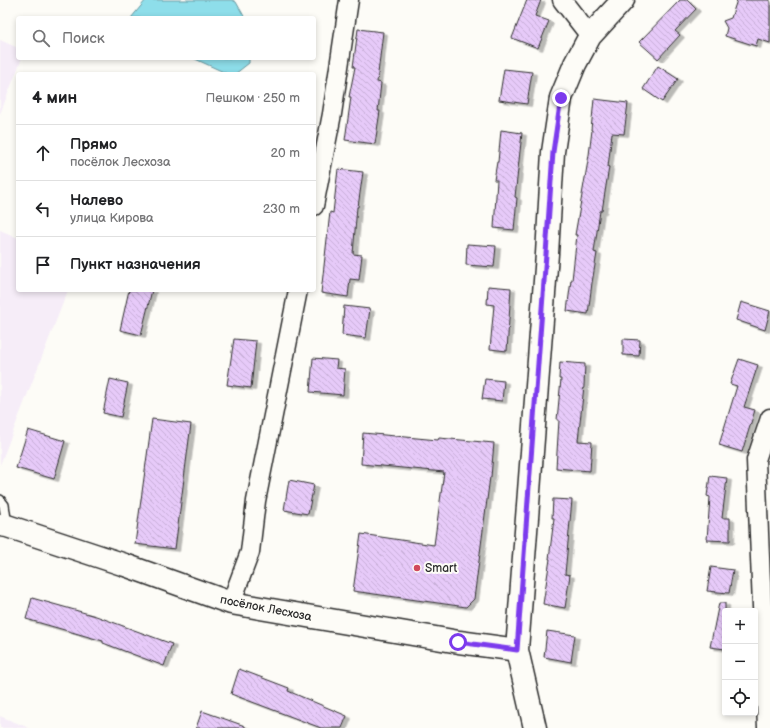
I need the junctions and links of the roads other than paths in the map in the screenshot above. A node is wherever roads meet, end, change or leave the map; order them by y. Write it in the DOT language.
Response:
graph roads {
  1 [pos="349,0"];
  2 [pos="562,0"];
  3 [pos="623,0"];
  4 [pos="590,36"];
  5 [pos="316,196"];
  6 [pos="298,292"];
  7 [pos="770,418"];
  8 [pos="0,500"];
  9 [pos="3,526"];
  10 [pos="232,603"];
  11 [pos="517,650"];
  12 [pos="535,728"];
  13 [pos="767,728"];
  1 -- 5 [label="street"];
  2 -- 4 [label="street"];
  3 -- 4 [label="street"];
  4 -- 11 [label="street"];
  6 -- 10 [label="street"];
  7 -- 13 [label="street"];
  8 -- 9 [label="lane"];
  9 -- 10 [label="street, посёлок Лесхоза"];
  10 -- 11 [label="street, посёлок Лесхоза"];
  11 -- 12 [label="street"];
}
